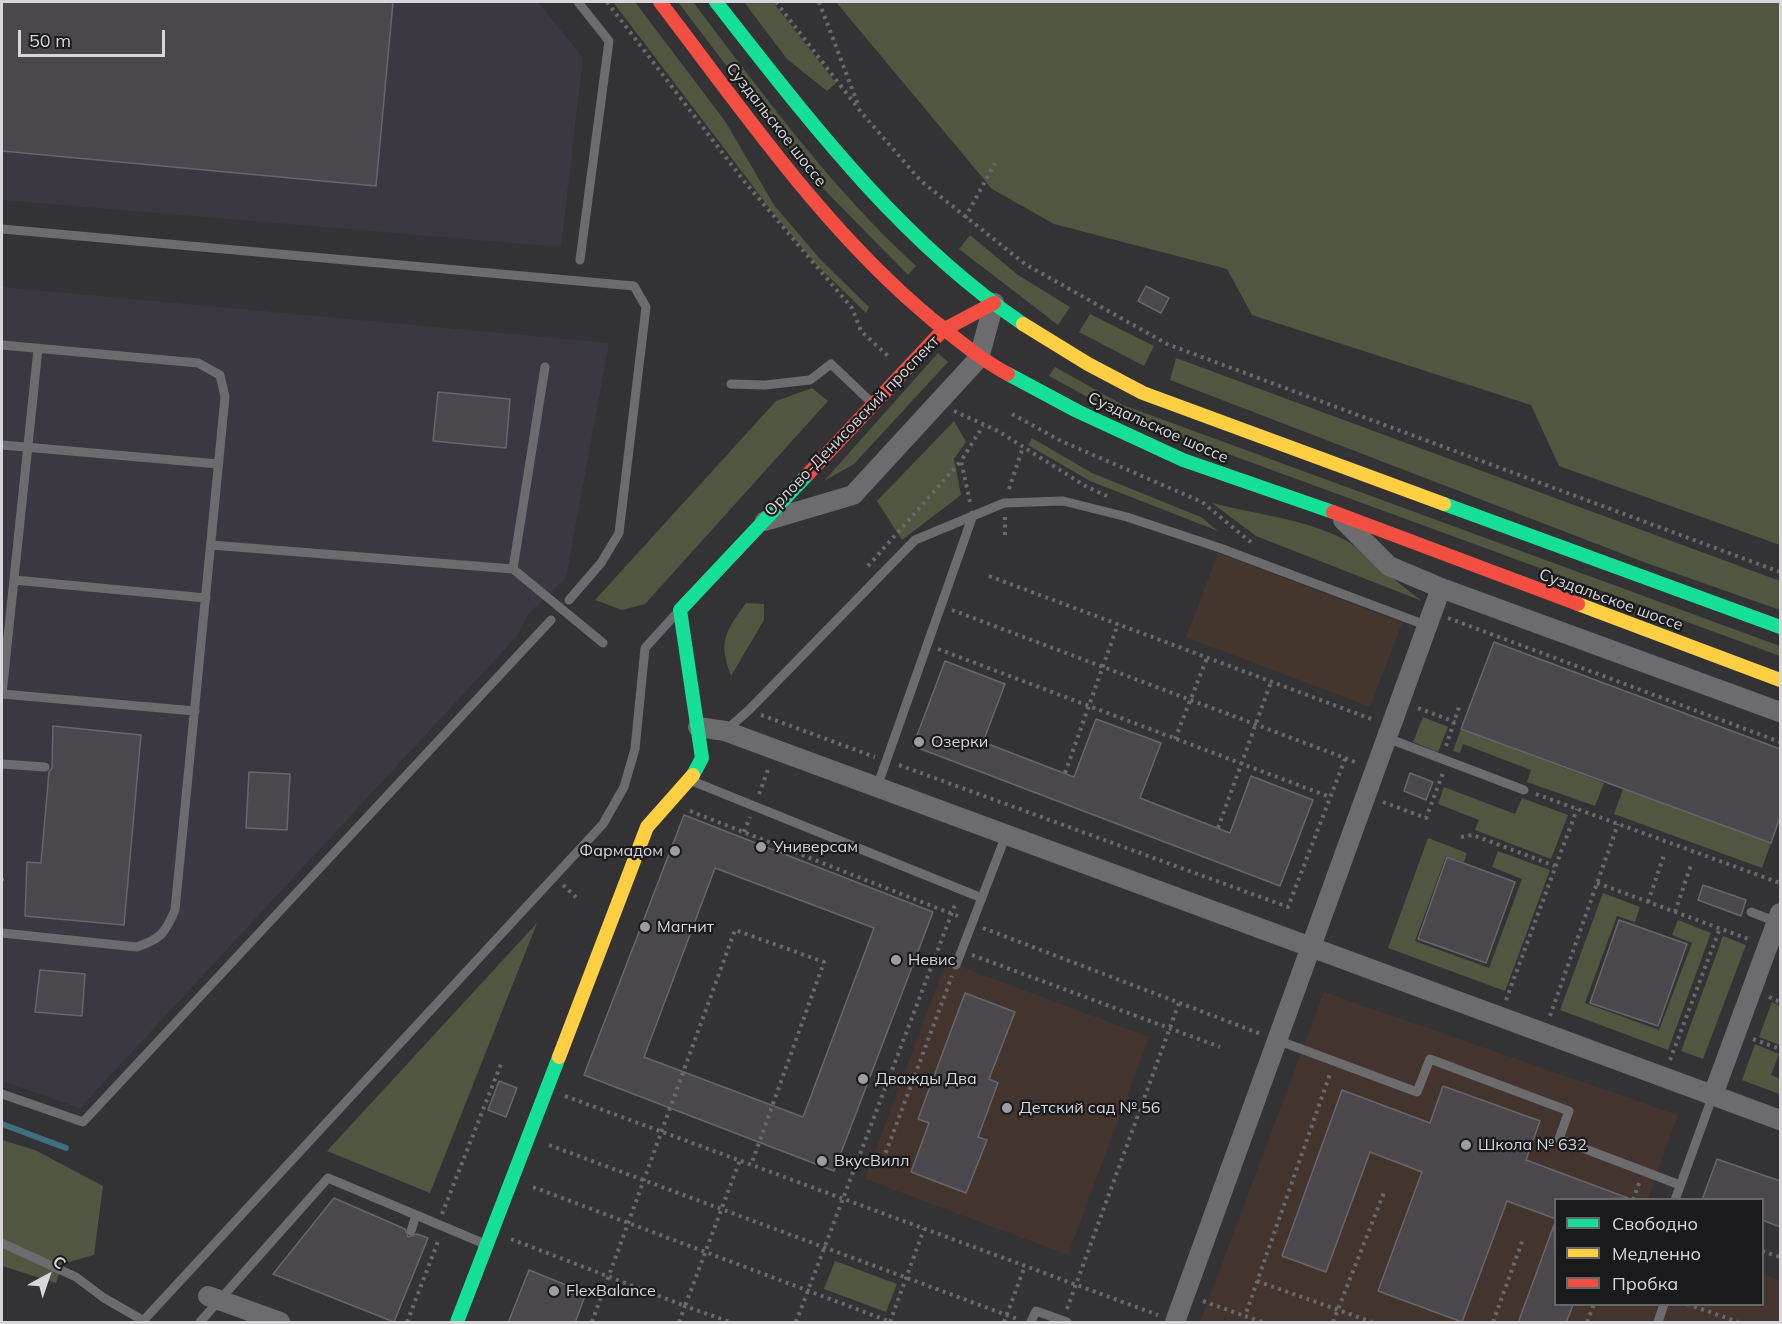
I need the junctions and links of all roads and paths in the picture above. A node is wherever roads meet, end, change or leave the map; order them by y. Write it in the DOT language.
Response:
graph roads {
  1 [pos="578,2"];
  2 [pos="607,2"];
  3 [pos="660,2"];
  4 [pos="716,2"];
  5 [pos="776,2"];
  6 [pos="819,2"];
  7 [pos="861,112"];
  8 [pos="995,163"];
  9 [pos="964,218"];
  10 [pos="2,229"];
  11 [pos="580,260"];
  12 [pos="994,303"];
  13 [pos="943,330"];
  14 [pos="2,345"];
  15 [pos="38,349"];
  16 [pos="979,358"];
  17 [pos="545,367"];
  18 [pos="903,371"];
  19 [pos="731,384"];
  20 [pos="940,401"];
  21 [pos="873,404"];
  22 [pos="1012,414"];
  23 [pos="983,426"];
  24 [pos="2,445"];
  25 [pos="27,447"];
  26 [pos="219,464"];
  27 [pos="1114,499"];
  28 [pos="1337,514"];
  29 [pos="973,515"];
  30 [pos="760,523"];
  31 [pos="1239,543"];
  32 [pos="211,545"];
  33 [pos="513,569"];
  34 [pos="1780,572"];
  35 [pos="989,576"];
  36 [pos="14,580"];
  37 [pos="1441,588"];
  38 [pos="206,598"];
  39 [pos="569,600"];
  40 [pos="941,605"];
  41 [pos="680,610"];
  42 [pos="1430,619"];
  43 [pos="551,620"];
  44 [pos="1118,624"];
  45 [pos="1780,627"];
  46 [pos="603,643"];
  47 [pos="927,645"];
  48 [pos="1207,658"];
  49 [pos="1103,667"];
  50 [pos="1780,680"];
  51 [pos="1271,681"];
  52 [pos="2,694"];
  53 [pos="1191,700"];
  54 [pos="1461,704"];
  55 [pos="1089,706"];
  56 [pos="1418,708"];
  57 [pos="749,710"];
  58 [pos="195,711"];
  59 [pos="1780,712"];
  60 [pos="1455,722"];
  61 [pos="785,724"];
  62 [pos="1255,725"];
  63 [pos="698,727"];
  64 [pos="1383,730"];
  65 [pos="725,731"];
  66 [pos="1175,739"];
  67 [pos="1780,742"];
  68 [pos="775,750"];
  69 [pos="1345,759"];
  70 [pos="1442,759"];
  71 [pos="887,761"];
  72 [pos="2,764"];
  73 [pos="1241,764"];
  74 [pos="1364,766"];
  75 [pos="45,767"];
  76 [pos="1443,770"];
  77 [pos="1065,773"];
  78 [pos="690,781"];
  79 [pos="877,787"];
  80 [pos="1524,790"];
  81 [pos="1330,797"];
  82 [pos="1366,797"];
  83 [pos="754,806"];
  84 [pos="686,809"];
  85 [pos="1577,809"];
  86 [pos="1618,824"];
  87 [pos="1218,828"];
  88 [pos="744,832"];
  89 [pos="1006,835"];
  90 [pos="1461,837"];
  91 [pos="1665,855"];
  92 [pos="1691,866"];
  93 [pos="1555,867"];
  94 [pos="2,873"];
  95 [pos="2,881"];
  96 [pos="1597,883"];
  97 [pos="1780,883"];
  98 [pos="961,890"];
  99 [pos="982,898"];
  100 [pos="1647,902"];
  101 [pos="952,912"];
  102 [pos="1674,912"];
  103 [pos="1751,912"];
  104 [pos="1779,919"];
  105 [pos="972,923"];
  106 [pos="1720,928"];
  107 [pos="2,933"];
  108 [pos="1755,941"];
  109 [pos="940,943"];
  110 [pos="1311,948"];
  111 [pos="961,951"];
  112 [pos="956,964"];
  113 [pos="1179,1003"];
  114 [pos="1500,1017"];
  115 [pos="1170,1028"];
  116 [pos="1544,1033"];
  117 [pos="1744,1036"];
  118 [pos="1272,1038"];
  119 [pos="1220,1047"];
  120 [pos="1780,1049"];
  121 [pos="1334,1062"];
  122 [pos="501,1064"];
  123 [pos="1664,1077"];
  124 [pos="567,1084"];
  125 [pos="2,1094"];
  126 [pos="1713,1095"];
  127 [pos="1780,1120"];
  128 [pos="663,1132"];
  129 [pos="528,1137"];
  130 [pos="740,1160"];
  131 [pos="883,1160"];
  132 [pos="751,1165"];
  133 [pos="512,1180"];
  134 [pos="645,1180"];
  135 [pos="1680,1185"];
  136 [pos="1385,1190"];
  137 [pos="1675,1198"];
  138 [pos="843,1199"];
  139 [pos="722,1209"];
  140 [pos="416,1215"];
  141 [pos="628,1223"];
  142 [pos="441,1225"];
  143 [pos="924,1228"];
  144 [pos="411,1231"];
  145 [pos="490,1238"];
  146 [pos="1523,1239"];
  147 [pos="2,1243"];
  148 [pos="825,1247"];
  149 [pos="706,1252"];
  150 [pos="1764,1252"];
  151 [pos="1780,1257"];
  152 [pos="1025,1266"];
  153 [pos="609,1277"];
  154 [pos="906,1277"];
  155 [pos="1257,1281"];
  156 [pos="1077,1285"];
  157 [pos="808,1291"];
  158 [pos="1185,1294"];
  159 [pos="214,1298"];
  160 [pos="685,1306"];
  161 [pos="1594,1306"];
  162 [pos="1664,1306"];
  163 [pos="1690,1306"];
  164 [pos="1338,1310"];
  165 [pos="1007,1315"];
  166 [pos="1245,1316"];
  167 [pos="1168,1319"];
  168 [pos="143,1322"];
  169 [pos="890,1322"];
  170 [pos="1065,1322"];
  171 [pos="200,1323"];
  172 [pos="280,1323"];
  173 [pos="407,1323"];
  174 [pos="457,1323"];
  175 [pos="592,1323"];
  176 [pos="679,1323"];
  177 [pos="730,1323"];
  178 [pos="796,1323"];
  179 [pos="1004,1323"];
  180 [pos="1030,1323"];
  181 [pos="1262,1323"];
  182 [pos="1333,1323"];
  183 [pos="1372,1323"];
  184 [pos="1493,1323"];
  185 [pos="1587,1323"];
  186 [pos="1658,1323"];
  187 [pos="1738,1323"];
  1 -- 11 [label="lane"];
  2 -- 18 [label="path"];
  3 -- 13 [label="main road, Суздальское шоссе"];
  4 -- 12 [label="main road, Суздальское шоссе"];
  5 -- 7 [label="path"];
  6 -- 7 [label="path"];
  7 -- 9 [label="path"];
  8 -- 9 [label="path"];
  9 -- 34 [label="path"];
  10 -- 39 [label="lane"];
  12 -- 13 [label="main road, Орлово-Денисовский проспект"];
  12 -- 16 [label="street, Орлово-Денисовский проспект"];
  12 -- 45 [label="main road, Суздальское шоссе"];
  13 -- 16 [label="main road, Суздальское шоссе"];
  13 -- 18 [label="main road, Орлово-Денисовский проспект"];
  14 -- 15 [label="lane"];
  15 -- 25 [label="lane"];
  15 -- 26 [label="lane"];
  16 -- 20 [label="street, Орлово-Денисовский проспект"];
  16 -- 28 [label="main road, Суздальское шоссе"];
  17 -- 33 [label="lane"];
  18 -- 21 [label="main road, Орлово-Денисовский проспект"];
  19 -- 21 [label="lane"];
  20 -- 23 [label="path"];
  20 -- 30 [label="street, Орлово-Денисовский проспект"];
  21 -- 30 [label="main road, Орлово-Денисовский проспект"];
  22 -- 31 [label="path"];
  23 -- 27 [label="path"];
  23 -- 29 [label="path"];
  24 -- 25 [label="lane"];
  25 -- 26 [label="lane"];
  25 -- 36 [label="lane"];
  26 -- 32 [label="lane"];
  28 -- 37 [label="street"];
  28 -- 50 [label="main road, Суздальское шоссе"];
  29 -- 40 [label="lane"];
  29 -- 42 [label="lane"];
  29 -- 57 [label="lane"];
  30 -- 41 [label="main road, Орлово-Денисовский проспект"];
  32 -- 33 [label="lane"];
  32 -- 38 [label="lane"];
  33 -- 46 [label="lane"];
  35 -- 44 [label="path"];
  36 -- 38 [label="lane"];
  36 -- 52 [label="lane"];
  37 -- 42 [label="street"];
  37 -- 59 [label="street"];
  38 -- 58 [label="lane"];
  40 -- 47 [label="lane"];
  40 -- 49 [label="path"];
  41 -- 63 [label="main road"];
  41 -- 168 [label="lane"];
  42 -- 64 [label="street"];
  42 -- 67 [label="path"];
  43 -- 125 [label="lane"];
  44 -- 48 [label="path"];
  44 -- 49 [label="path"];
  47 -- 55 [label="path"];
  47 -- 71 [label="lane"];
  48 -- 51 [label="path"];
  48 -- 53 [label="path"];
  49 -- 53 [label="path"];
  49 -- 55 [label="path"];
  51 -- 62 [label="path"];
  51 -- 64 [label="path"];
  52 -- 58 [label="lane"];
  53 -- 62 [label="path"];
  53 -- 66 [label="path"];
  54 -- 60 [label="path"];
  55 -- 66 [label="path"];
  55 -- 77 [label="path"];
  56 -- 60 [label="path"];
  57 -- 61 [label="path"];
  57 -- 65 [label="lane"];
  58 -- 107 [label="lane"];
  60 -- 70 [label="path"];
  61 -- 68 [label="path"];
  61 -- 71 [label="path"];
  62 -- 69 [label="path"];
  62 -- 73 [label="path"];
  63 -- 65 [label="street"];
  63 -- 78 [label="main road"];
  64 -- 70 [label="lane"];
  64 -- 82 [label="street"];
  65 -- 68 [label="street"];
  66 -- 73 [label="path"];
  68 -- 79 [label="street"];
  68 -- 83 [label="path"];
  69 -- 74 [label="path"];
  69 -- 81 [label="path"];
  70 -- 80 [label="lane"];
  71 -- 79 [label="lane"];
  71 -- 81 [label="path"];
  72 -- 75 [label="lane"];
  73 -- 81 [label="path"];
  73 -- 87 [label="path"];
  76 -- 82 [label="path"];
  78 -- 83 [label="lane"];
  78 -- 129 [label="main road"];
  79 -- 89 [label="street"];
  80 -- 85 [label="path"];
  82 -- 110 [label="street"];
  83 -- 88 [label="path"];
  83 -- 98 [label="lane"];
  84 -- 88 [label="path"];
  85 -- 86 [label="path"];
  85 -- 93 [label="path"];
  86 -- 96 [label="path"];
  86 -- 97 [label="path"];
  88 -- 101 [label="path"];
  89 -- 99 [label="lane"];
  89 -- 110 [label="street"];
  90 -- 93 [label="path"];
  91 -- 100 [label="path"];
  92 -- 102 [label="path"];
  93 -- 114 [label="path"];
  94 -- 95 [label="path"];
  96 -- 100 [label="path"];
  96 -- 116 [label="path"];
  98 -- 99 [label="lane"];
  98 -- 101 [label="path"];
  99 -- 105 [label="lane"];
  100 -- 102 [label="path"];
  101 -- 105 [label="path"];
  101 -- 109 [label="path"];
  102 -- 106 [label="path"];
  103 -- 104 [label="lane"];
  104 -- 126 [label="street"];
  105 -- 111 [label="lane"];
  105 -- 113 [label="path"];
  106 -- 108 [label="path"];
  106 -- 123 [label="path"];
  109 -- 111 [label="path"];
  109 -- 138 [label="path"];
  110 -- 114 [label="street"];
  110 -- 118 [label="street"];
  111 -- 112 [label="lane"];
  111 -- 115 [label="path"];
  112 -- 131 [label="path"];
  113 -- 115 [label="path"];
  113 -- 118 [label="path"];
  114 -- 116 [label="street"];
  115 -- 119 [label="path"];
  115 -- 156 [label="path"];
  116 -- 123 [label="street"];
  117 -- 120 [label="path"];
  118 -- 121 [label="lane"];
  118 -- 158 [label="street"];
  121 -- 135 [label="lane"];
  121 -- 155 [label="path"];
  122 -- 142 [label="path"];
  123 -- 126 [label="street"];
  124 -- 128 [label="path"];
  126 -- 127 [label="street"];
  126 -- 135 [label="lane"];
  128 -- 130 [label="path"];
  128 -- 132 [label="path"];
  128 -- 134 [label="path"];
  129 -- 133 [label="main road"];
  129 -- 134 [label="path"];
  130 -- 132 [label="path"];
  130 -- 139 [label="path"];
  132 -- 138 [label="path"];
  133 -- 141 [label="path"];
  133 -- 145 [label="main road"];
  134 -- 139 [label="path"];
  134 -- 141 [label="path"];
  135 -- 137 [label="lane"];
  136 -- 164 [label="path"];
  138 -- 143 [label="path"];
  138 -- 148 [label="path"];
  139 -- 148 [label="path"];
  139 -- 149 [label="path"];
  140 -- 142 [label="lane"];
  140 -- 144 [label="lane"];
  140 -- 159 [label="lane"];
  141 -- 149 [label="path"];
  141 -- 153 [label="path"];
  142 -- 145 [label="lane"];
  142 -- 173 [label="path"];
  143 -- 152 [label="path"];
  143 -- 154 [label="path"];
  145 -- 153 [label="path"];
  145 -- 174 [label="main road"];
  146 -- 184 [label="path"];
  147 -- 168 [label="lane"];
  148 -- 154 [label="path"];
  148 -- 157 [label="path"];
  149 -- 157 [label="path"];
  149 -- 160 [label="path"];
  150 -- 151 [label="path"];
  152 -- 156 [label="path"];
  152 -- 165 [label="path"];
  153 -- 160 [label="path"];
  153 -- 175 [label="path"];
  154 -- 165 [label="path"];
  154 -- 169 [label="path"];
  155 -- 164 [label="path"];
  155 -- 166 [label="path"];
  156 -- 167 [label="path"];
  156 -- 170 [label="path"];
  157 -- 169 [label="path"];
  157 -- 178 [label="path"];
  158 -- 166 [label="path"];
  158 -- 167 [label="street"];
  159 -- 171 [label="lane"];
  159 -- 172 [label="street"];
  160 -- 176 [label="path"];
  160 -- 177 [label="path"];
  161 -- 185 [label="path"];
  162 -- 186 [label="lane"];
  163 -- 187 [label="path"];
  164 -- 182 [label="path"];
  164 -- 183 [label="path"];
  165 -- 179 [label="path"];
  165 -- 180 [label="path"];
  166 -- 181 [label="path"];
  170 -- 180 [label="lane"];
}
